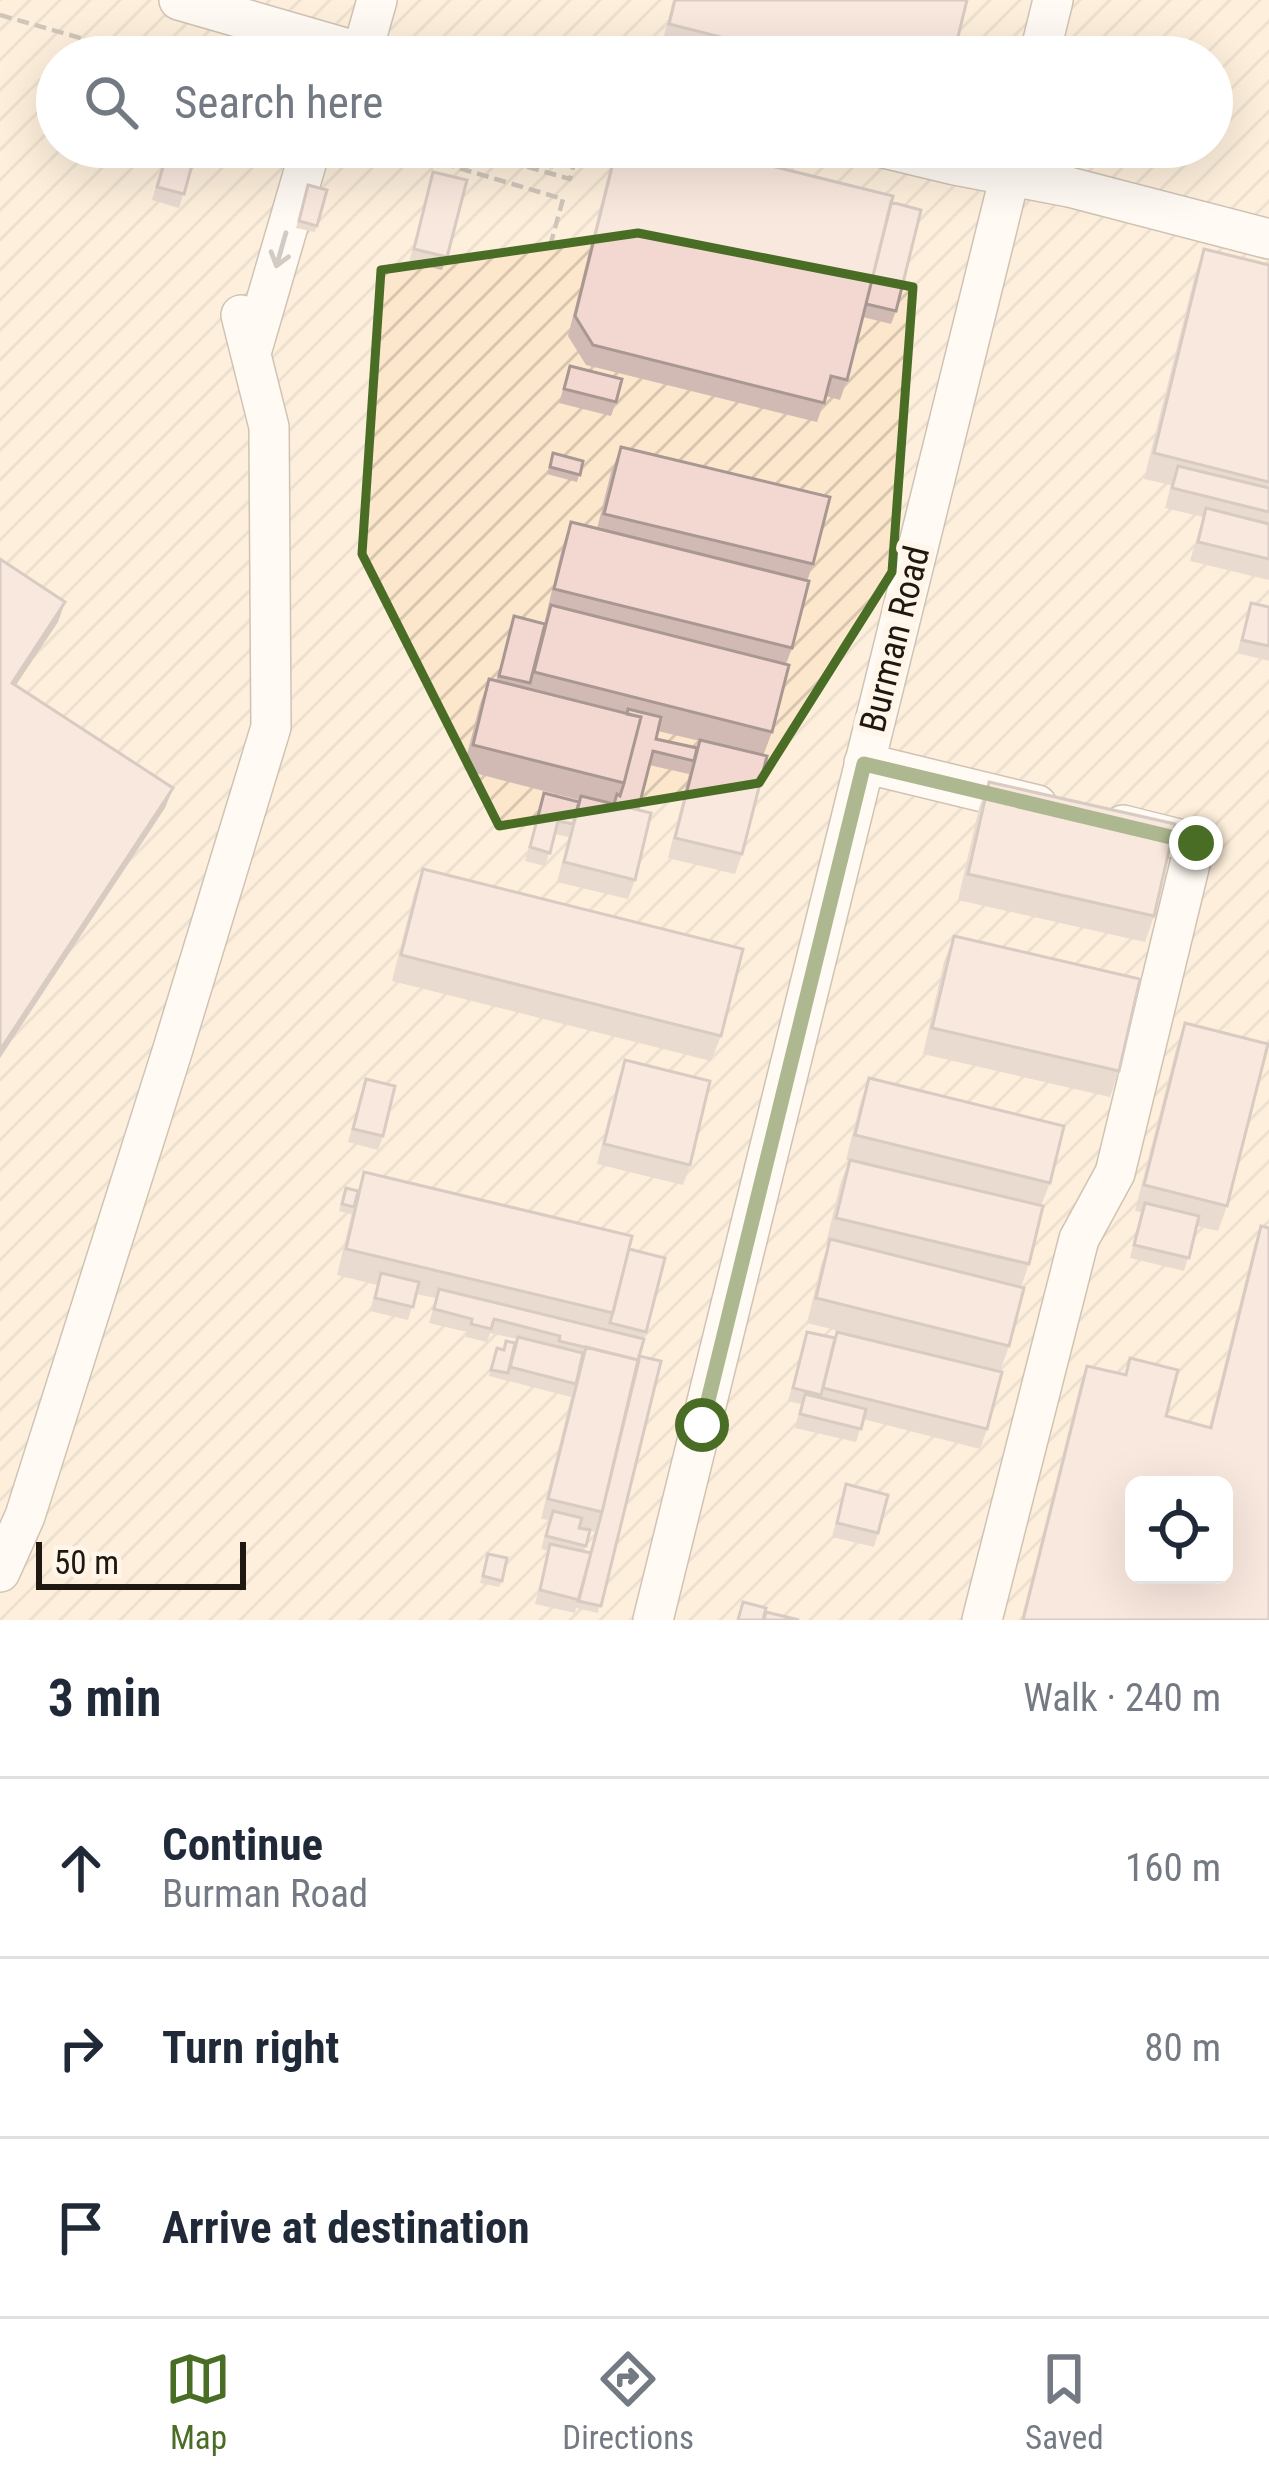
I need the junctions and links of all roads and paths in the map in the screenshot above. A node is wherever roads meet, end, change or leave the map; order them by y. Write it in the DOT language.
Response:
graph roads {
  1 [pos="179,0"];
  2 [pos="377,0"];
  3 [pos="1054,0"];
  4 [pos="0,14"];
  5 [pos="75,36"];
  6 [pos="290,36"];
  7 [pos="367,36"];
  8 [pos="1045,36"];
  9 [pos="305,168"];
  10 [pos="458,168"];
  11 [pos="531,168"];
  12 [pos="572,168"];
  13 [pos="1011,168"];
  14 [pos="1028,168"];
  15 [pos="1269,239"];
  16 [pos="549,250"];
  17 [pos="241,315"];
  18 [pos="250,353"];
  19 [pos="864,764"];
  20 [pos="0,1572"];
  21 [pos="653,1620"];
  22 [pos="982,1620"];
  1 -- 6 [label="street"];
  2 -- 7 [label="street"];
  3 -- 8 [label="street"];
  4 -- 5 [label="path"];
  9 -- 18 [label="street, one-way"];
  10 -- 16 [label="path"];
  11 -- 12 [label="path"];
  13 -- 19 [label="street, Burman Road"];
  14 -- 15 [label="street"];
  17 -- 18 [label="street"];
  18 -- 20 [label="street"];
  19 -- 21 [label="street, Burman Road"];
  19 -- 22 [label="street"];
}
